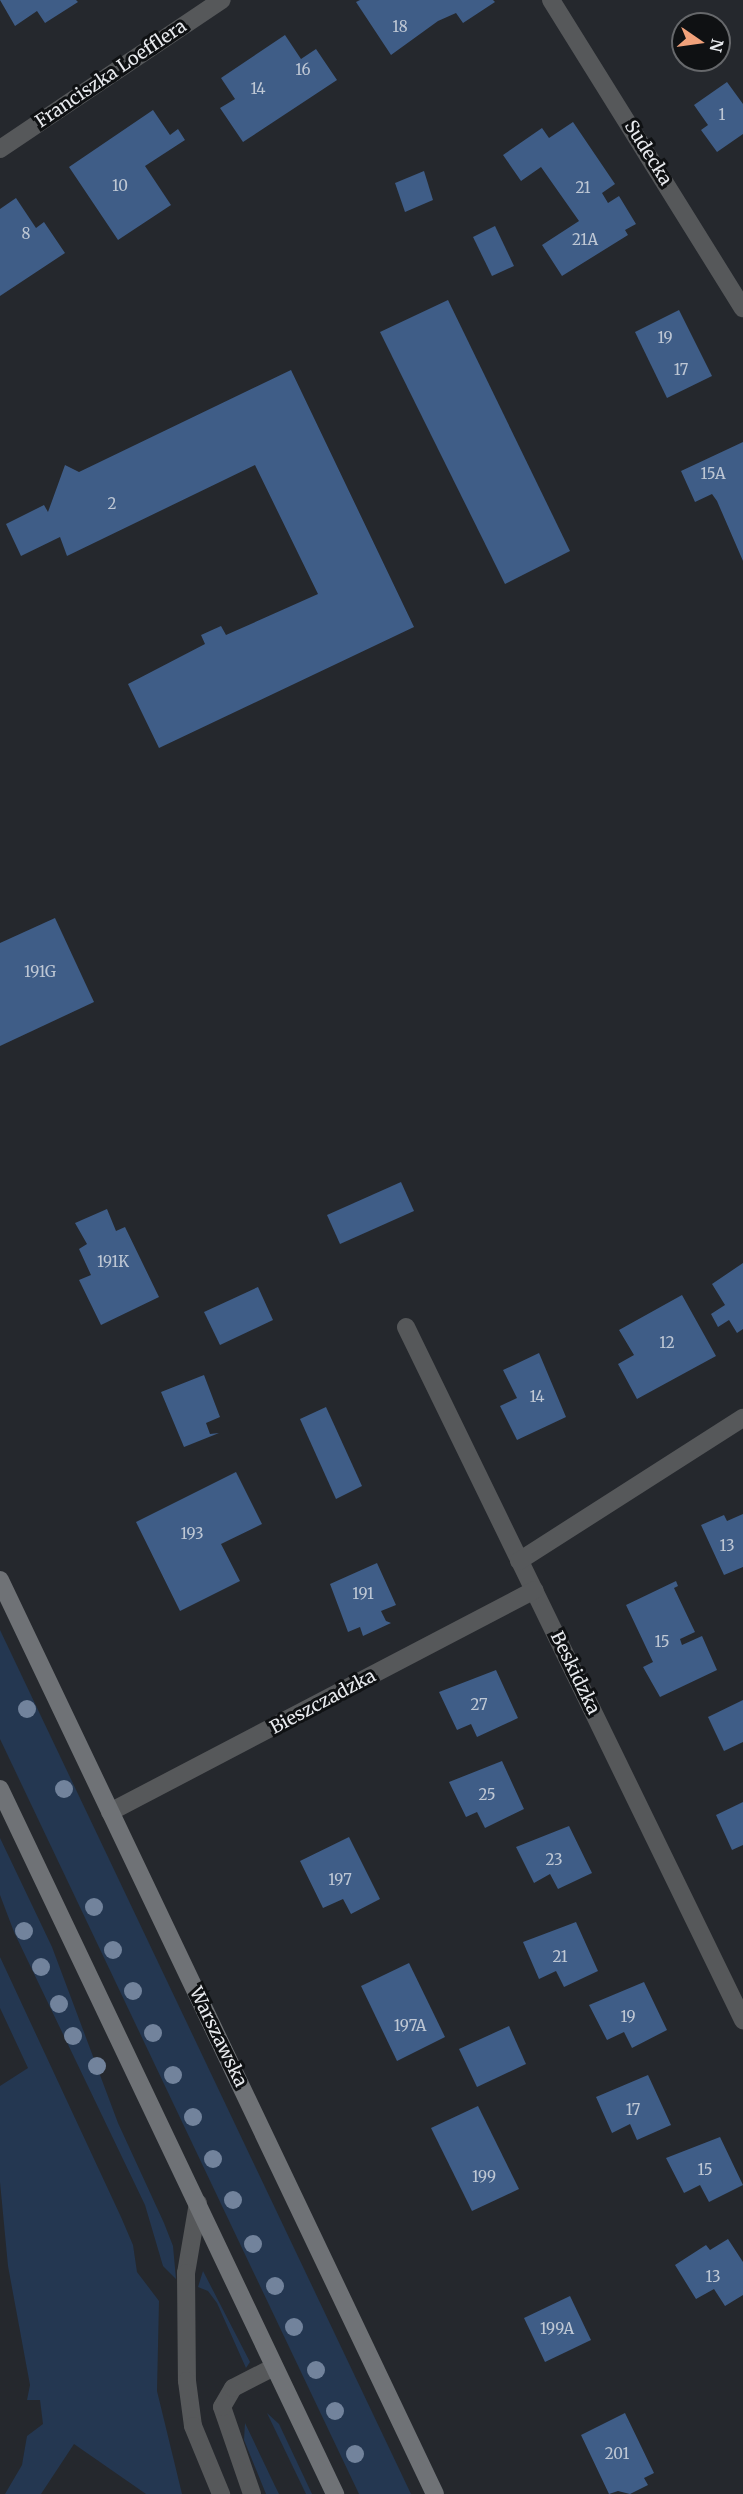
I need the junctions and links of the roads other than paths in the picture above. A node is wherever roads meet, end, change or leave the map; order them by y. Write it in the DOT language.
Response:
graph roads {
  1 [pos="222,0"];
  2 [pos="551,0"];
  3 [pos="0,149"];
  4 [pos="737,281"];
  5 [pos="743,308"];
  6 [pos="406,1327"];
  7 [pos="743,1418"];
  8 [pos="519,1561"];
  9 [pos="0,1580"];
  10 [pos="535,1590"];
  11 [pos="0,1789"];
  12 [pos="110,1812"];
  13 [pos="743,2020"];
  14 [pos="198,2203"];
  15 [pos="274,2367"];
  16 [pos="221,2494"];
  17 [pos="252,2494"];
  18 [pos="335,2494"];
  19 [pos="435,2494"];
  1 -- 3 [label="street, Franciszka Loefflera"];
  2 -- 4 [label="street, Sudecka"];
  4 -- 5 [label="street, Sudecka"];
  6 -- 8 [label="street, Beskidzka"];
  7 -- 8 [label="street"];
  8 -- 10 [label="street, Beskidzka"];
  9 -- 12 [label="main road, Warszawska"];
  10 -- 12 [label="street, Bieszczadzka"];
  10 -- 13 [label="street, Beskidzka"];
  11 -- 14 [label="main road"];
  12 -- 19 [label="main road, Warszawska"];
  14 -- 15 [label="main road"];
  14 -- 16 [label="street"];
  15 -- 17 [label="street"];
  15 -- 18 [label="main road"];
}
